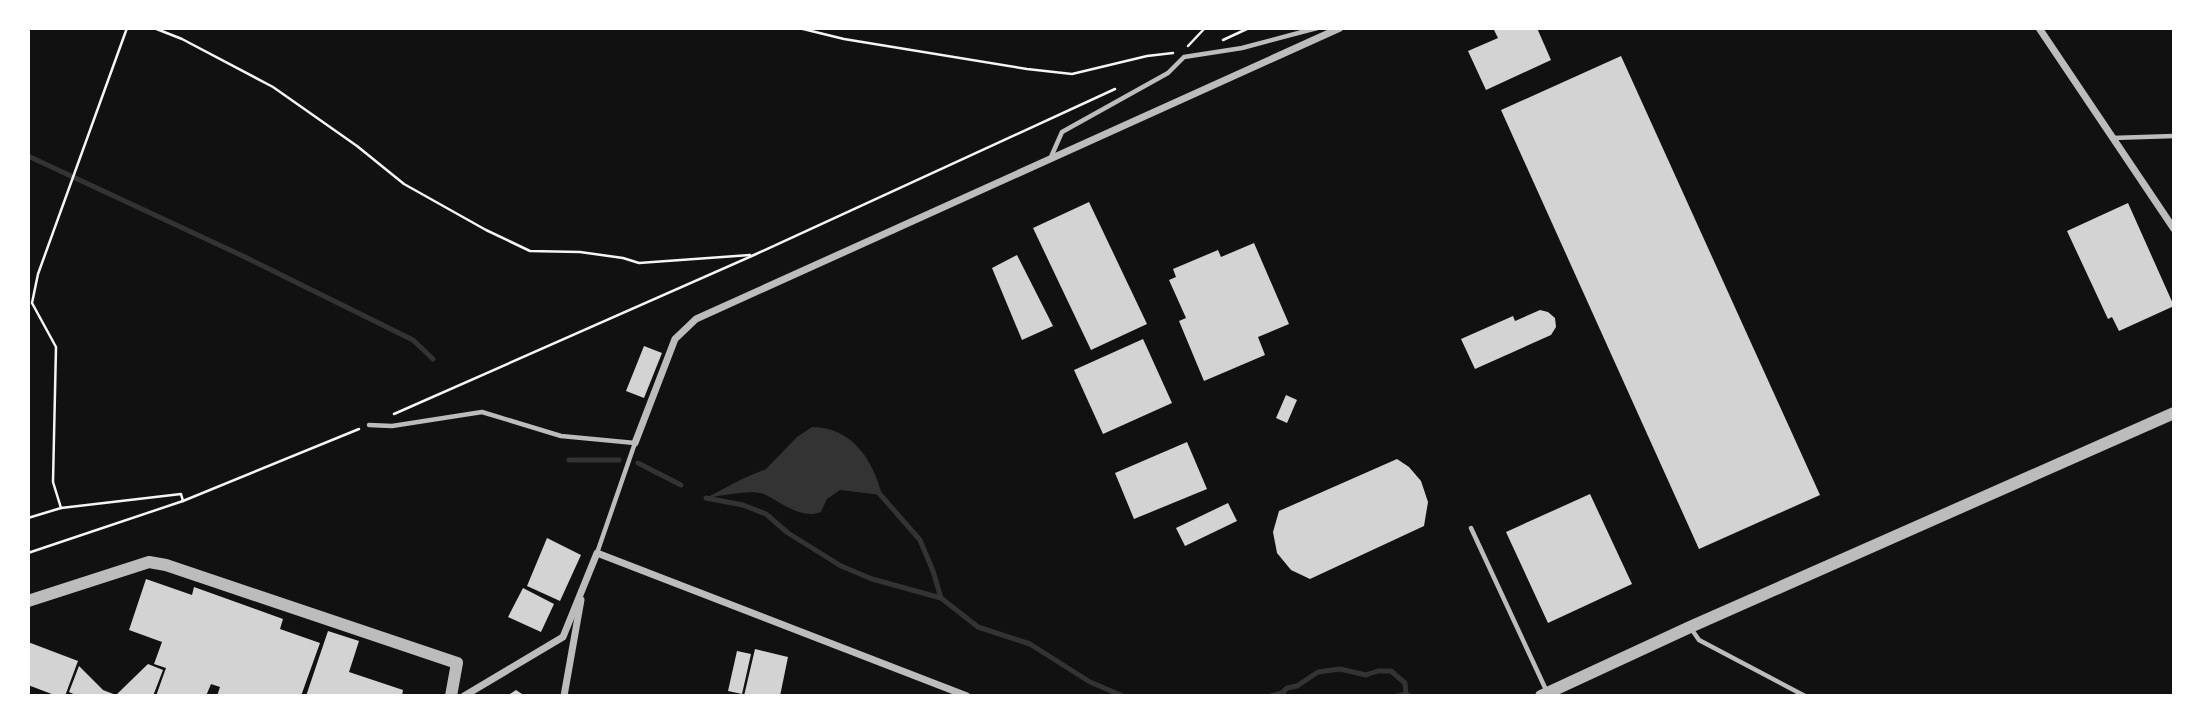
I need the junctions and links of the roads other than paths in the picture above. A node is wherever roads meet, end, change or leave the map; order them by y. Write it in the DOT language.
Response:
graph roads {
  1 [pos="1317,28"];
  2 [pos="1340,28"];
  3 [pos="2039,28"];
  4 [pos="2174,136"];
  5 [pos="2112,138"];
  6 [pos="1051,157"];
  7 [pos="2173,223"];
  8 [pos="2174,413"];
  9 [pos="369,425"];
  10 [pos="635,443"];
  11 [pos="1471,528"];
  12 [pos="597,552"];
  13 [pos="585,582"];
  14 [pos="28,601"];
  15 [pos="1690,627"];
  16 [pos="1544,694"];
  17 [pos="451,696"];
  18 [pos="464,696"];
  19 [pos="564,696"];
  20 [pos="967,696"];
  21 [pos="1805,696"];
  1 -- 6 [label="lane"];
  2 -- 6 [label="street"];
  3 -- 5 [label="street"];
  4 -- 5 [label="lane"];
  5 -- 7 [label="street"];
  6 -- 10 [label="street"];
  8 -- 15 [label="street"];
  9 -- 10 [label="lane"];
  10 -- 12 [label="lane"];
  11 -- 16 [label="lane"];
  12 -- 13 [label="street"];
  12 -- 20 [label="street"];
  13 -- 18 [label="street"];
  13 -- 19 [label="street"];
  14 -- 17 [label="street"];
  15 -- 16 [label="street"];
  15 -- 21 [label="lane"];
}
